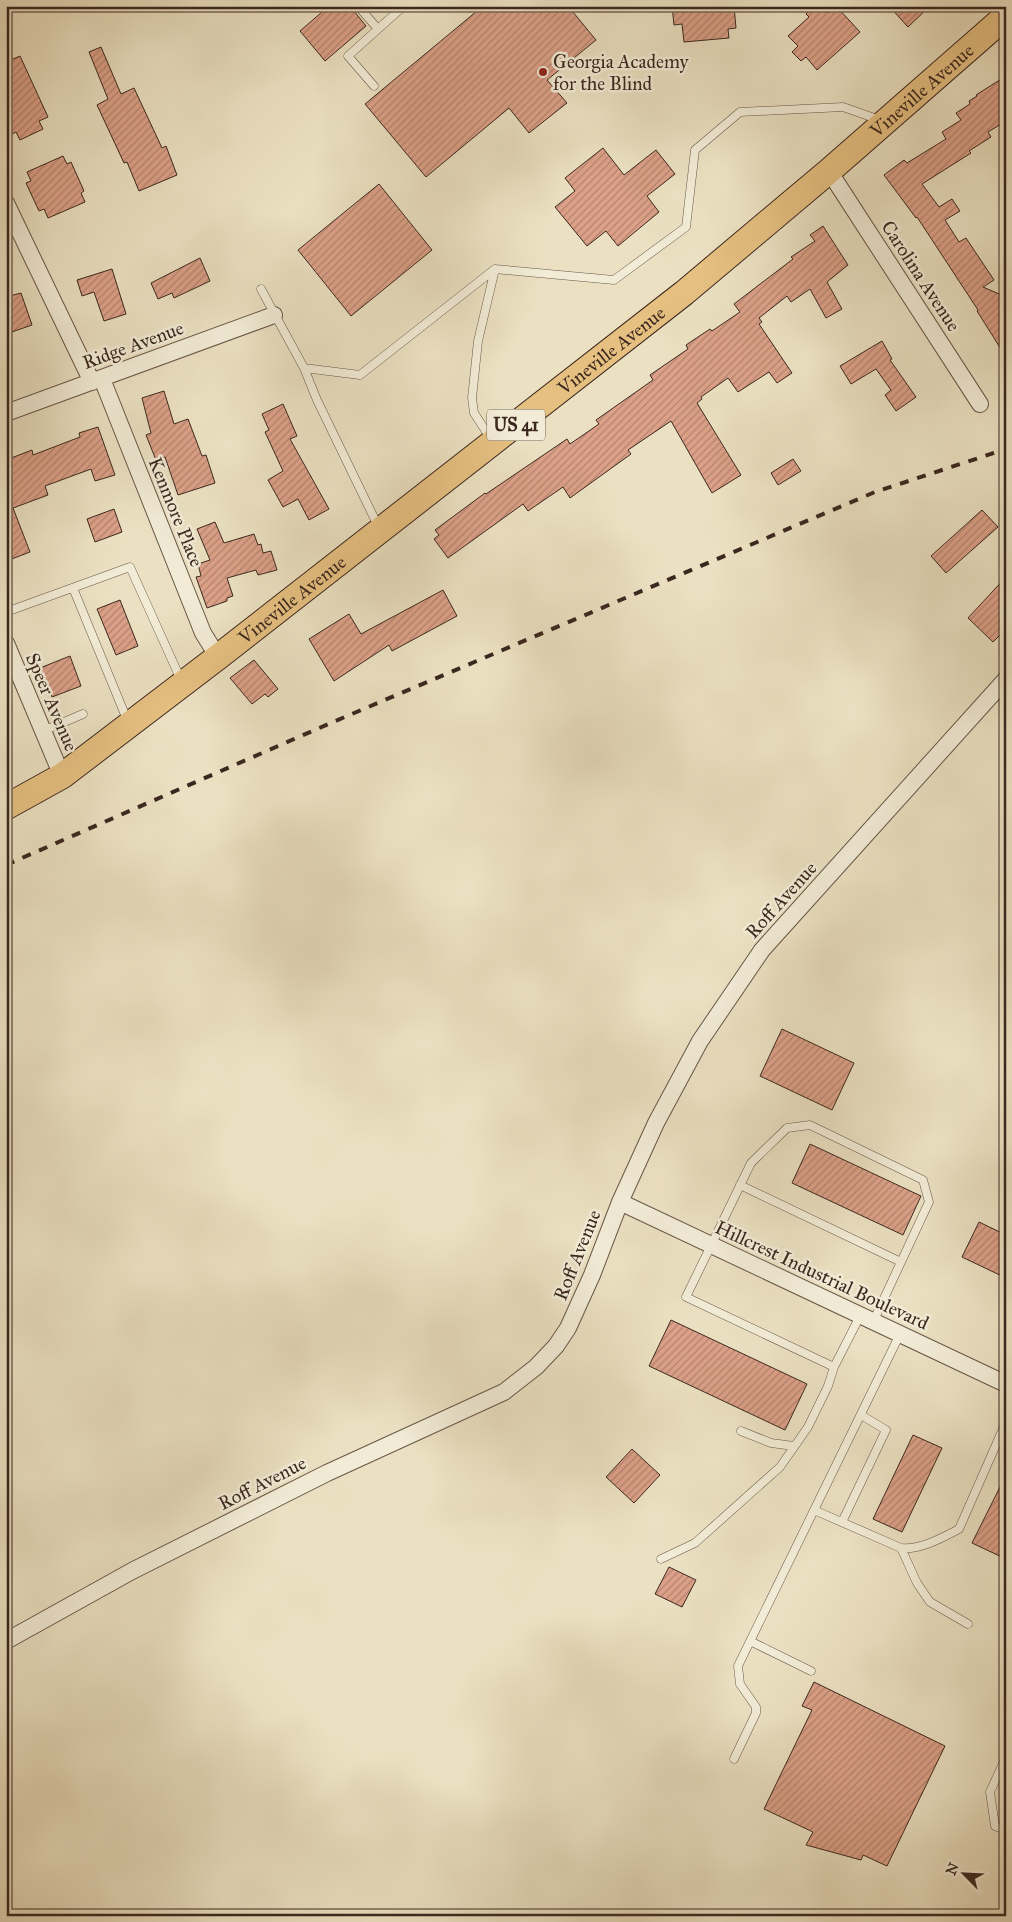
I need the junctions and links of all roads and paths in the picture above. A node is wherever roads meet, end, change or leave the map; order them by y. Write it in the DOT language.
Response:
graph roads {
  1 [pos="358,6"];
  2 [pos="404,6"];
  3 [pos="1006,16"];
  4 [pos="378,29"];
  5 [pos="374,86"];
  6 [pos="885,122"];
  7 [pos="829,171"];
  8 [pos="6,203"];
  9 [pos="496,269"];
  10 [pos="261,289"];
  11 [pos="274,315"];
  12 [pos="304,368"];
  13 [pos="97,381"];
  14 [pos="980,404"];
  15 [pos="6,413"];
  16 [pos="493,443"];
  17 [pos="380,530"];
  18 [pos="73,588"];
  19 [pos="6,612"];
  20 [pos="6,642"];
  21 [pos="218,657"];
  22 [pos="1006,680"];
  23 [pos="183,684"];
  24 [pos="83,714"];
  25 [pos="129,725"];
  26 [pos="43,731"];
  27 [pos="62,776"];
  28 [pos="6,806"];
  29 [pos="740,1185"];
  30 [pos="620,1202"];
  31 [pos="711,1245"];
  32 [pos="901,1262"];
  33 [pos="866,1319"];
  34 [pos="900,1334"];
  35 [pos="834,1367"];
  36 [pos="1006,1384"];
  37 [pos="861,1415"];
  38 [pos="1006,1422"];
  39 [pos="741,1432"];
  40 [pos="1003,1437"];
  41 [pos="794,1446"];
  42 [pos="814,1510"];
  43 [pos="842,1522"];
  44 [pos="902,1548"];
  45 [pos="661,1559"];
  46 [pos="968,1624"];
  47 [pos="6,1640"];
  48 [pos="750,1641"];
  49 [pos="811,1671"];
  50 [pos="1006,1757"];
  51 [pos="734,1759"];
  52 [pos="1006,1830"];
  1 -- 4 [label="lane"];
  2 -- 4 [label="lane"];
  3 -- 6 [label="main road, Vineville Avenue / US 41"];
  4 -- 5 [label="lane"];
  6 -- 7 [label="main road, Vineville Avenue / US 41"];
  6 -- 9 [label="lane"];
  7 -- 14 [label="street, Carolina Avenue"];
  7 -- 16 [label="main road, Vineville Avenue / US 41"];
  8 -- 13 [label="street, Kenmore Place"];
  9 -- 12 [label="lane"];
  9 -- 16 [label="lane"];
  10 -- 11 [label="lane"];
  11 -- 12 [label="lane"];
  11 -- 13 [label="street, Ridge Avenue"];
  12 -- 17 [label="lane"];
  13 -- 15 [label="street, Ridge Avenue"];
  13 -- 21 [label="street, Kenmore Place"];
  16 -- 17 [label="main road, Vineville Avenue / US 41"];
  17 -- 21 [label="main road, Vineville Avenue / US 41"];
  18 -- 19 [label="lane"];
  18 -- 23 [label="lane"];
  18 -- 25 [label="lane"];
  20 -- 26 [label="street, Speer Avenue"];
  21 -- 23 [label="main road, Vineville Avenue / US 41"];
  22 -- 30 [label="street, Roff Avenue"];
  23 -- 25 [label="main road, Vineville Avenue / US 41"];
  24 -- 26 [label="lane"];
  25 -- 27 [label="main road, Vineville Avenue / US 41"];
  26 -- 27 [label="street, Speer Avenue"];
  27 -- 28 [label="main road, Vineville Avenue / US 41"];
  29 -- 31 [label="lane"];
  29 -- 32 [label="lane"];
  29 -- 32 [label="lane"];
  30 -- 31 [label="street, Hillcrest Industrial Boulevard"];
  30 -- 47 [label="street, Roff Avenue"];
  31 -- 33 [label="street, Hillcrest Industrial Boulevard"];
  31 -- 35 [label="lane"];
  32 -- 33 [label="lane"];
  33 -- 34 [label="street, Hillcrest Industrial Boulevard"];
  33 -- 35 [label="lane"];
  34 -- 36 [label="street, Hillcrest Industrial Boulevard"];
  34 -- 37 [label="lane"];
  35 -- 41 [label="lane"];
  37 -- 42 [label="lane"];
  37 -- 43 [label="lane"];
  38 -- 40 [label="lane"];
  39 -- 41 [label="lane"];
  40 -- 44 [label="lane"];
  41 -- 45 [label="lane"];
  42 -- 43 [label="lane"];
  42 -- 48 [label="lane"];
  43 -- 44 [label="lane"];
  44 -- 46 [label="lane"];
  48 -- 49 [label="lane"];
  48 -- 51 [label="lane"];
  50 -- 52 [label="lane"];
}
